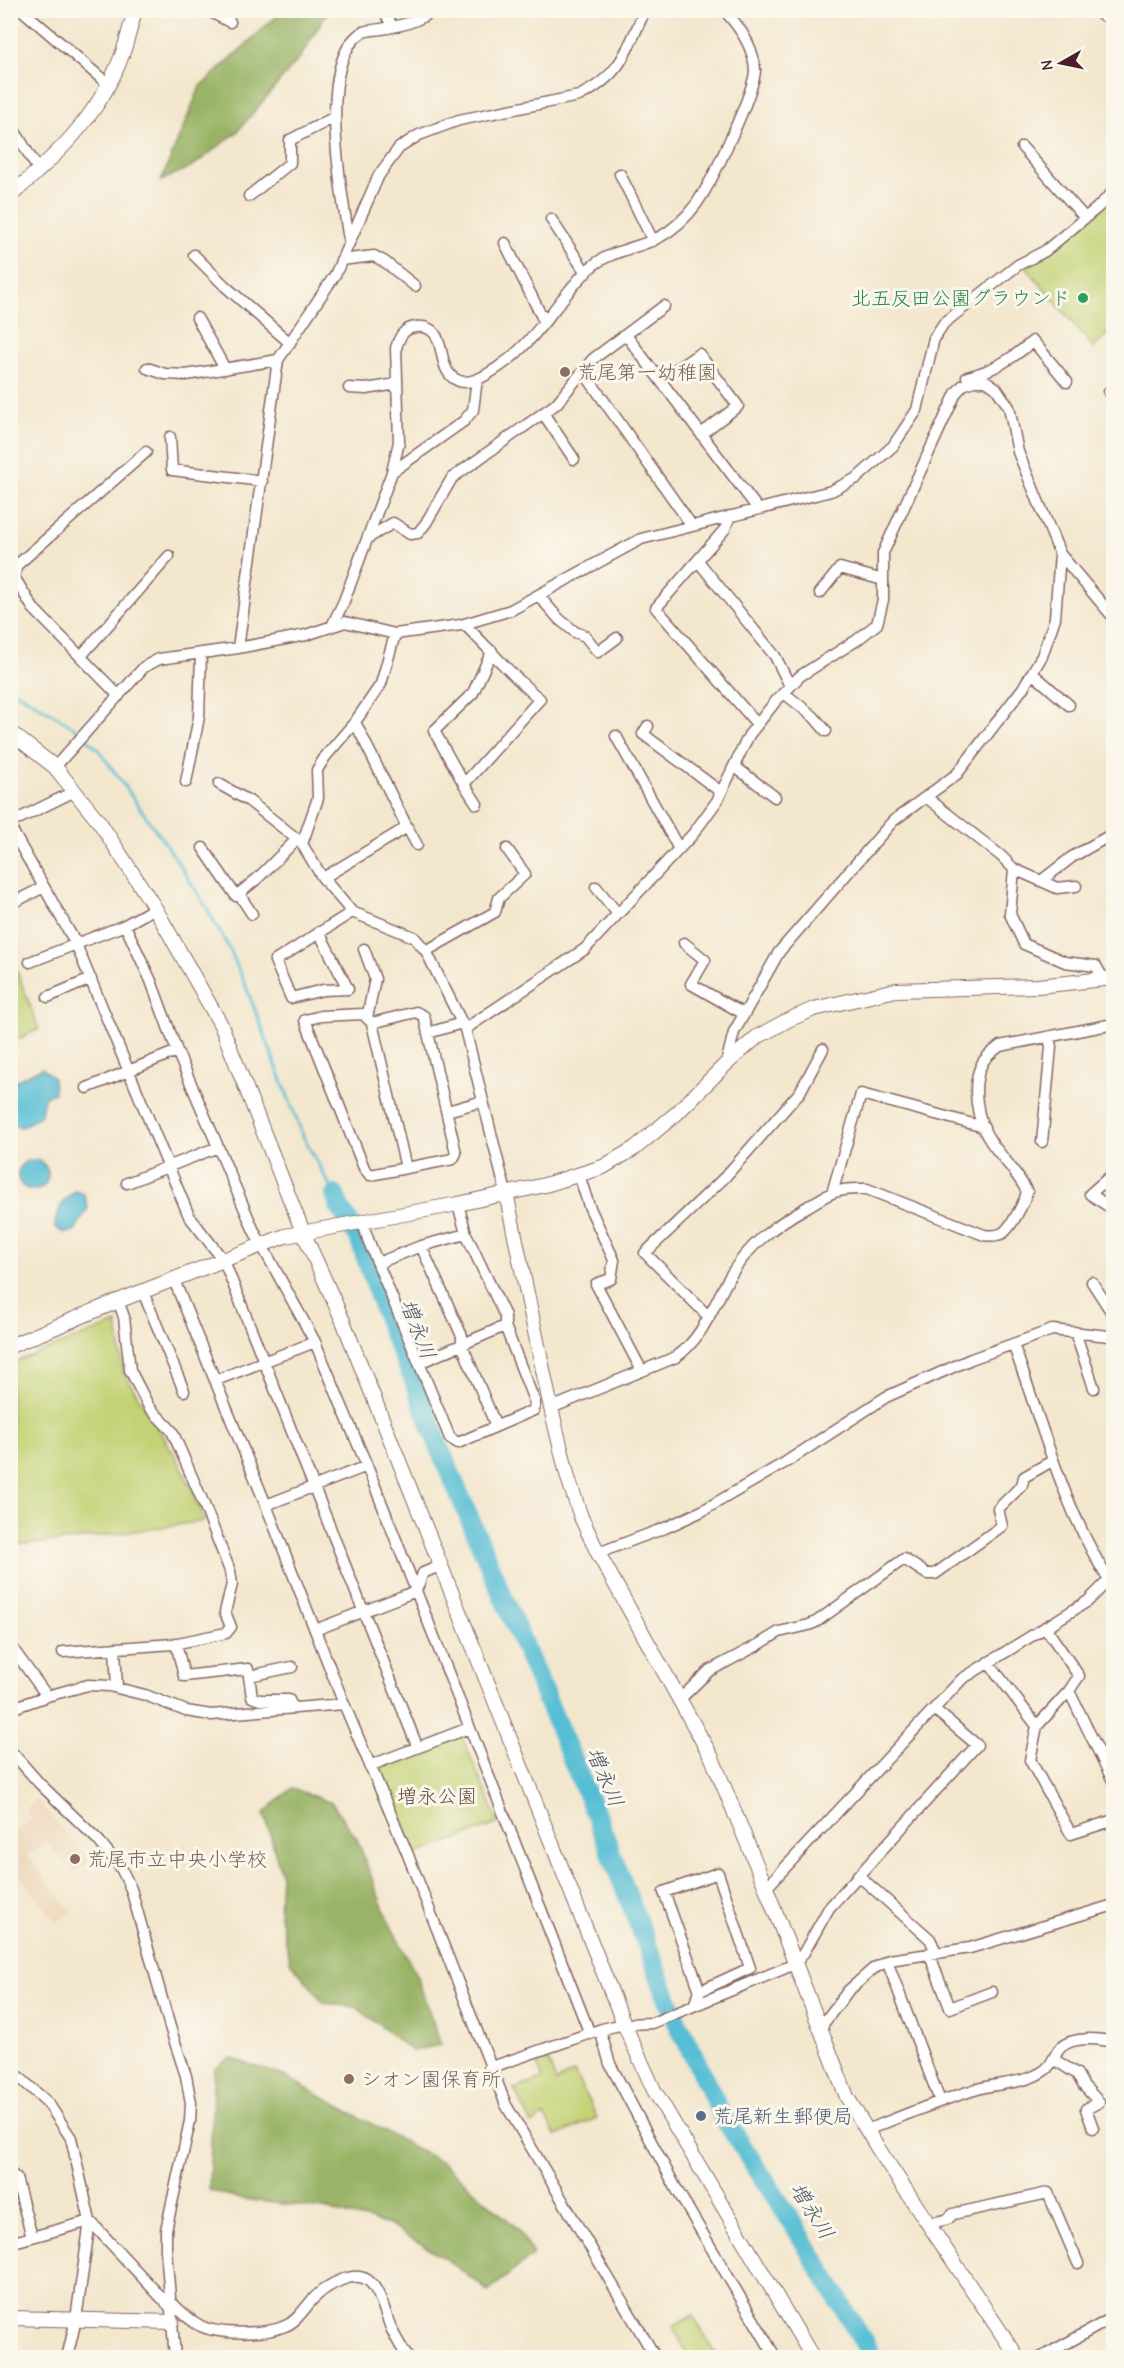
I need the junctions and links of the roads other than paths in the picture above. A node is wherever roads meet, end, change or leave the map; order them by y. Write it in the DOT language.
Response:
graph roads {
  1 [pos="22,10"];
  2 [pos="135,10"];
  3 [pos="207,10"];
  4 [pos="384,10"];
  5 [pos="433,10"];
  6 [pos="645,10"];
  7 [pos="724,10"];
  8 [pos="1095,10"];
  9 [pos="1113,18"];
  10 [pos="230,22"];
  11 [pos="392,27"];
  12 [pos="109,85"];
  13 [pos="10,114"];
  14 [pos="335,117"];
  15 [pos="1022,147"];
  16 [pos="39,171"];
  17 [pos="620,174"];
  18 [pos="1113,190"];
  19 [pos="10,196"];
  20 [pos="249,196"];
  21 [pos="1085,218"];
  22 [pos="551,219"];
  23 [pos="349,240"];
  24 [pos="653,241"];
  25 [pos="505,243"];
  26 [pos="194,255"];
  27 [pos="342,260"];
  28 [pos="586,273"];
  29 [pos="415,286"];
  30 [pos="664,306"];
  31 [pos="197,318"];
  32 [pos="544,321"];
  33 [pos="626,335"];
  34 [pos="290,343"];
  35 [pos="278,360"];
  36 [pos="147,368"];
  37 [pos="225,369"];
  38 [pos="583,370"];
  39 [pos="477,379"];
  40 [pos="660,380"];
  41 [pos="1067,382"];
  42 [pos="397,384"];
  43 [pos="350,388"];
  44 [pos="959,390"];
  45 [pos="543,413"];
  46 [pos="701,434"];
  47 [pos="170,437"];
  48 [pos="146,452"];
  49 [pos="574,459"];
  50 [pos="392,472"];
  51 [pos="262,481"];
  52 [pos="758,509"];
  53 [pos="730,516"];
  54 [pos="692,526"];
  55 [pos="368,538"];
  56 [pos="1060,554"];
  57 [pos="169,556"];
  58 [pos="698,561"];
  59 [pos="13,567"];
  60 [pos="883,580"];
  61 [pos="820,593"];
  62 [pos="538,595"];
  63 [pos="1113,618"];
  64 [pos="464,624"];
  65 [pos="332,626"];
  66 [pos="395,634"];
  67 [pos="617,638"];
  68 [pos="238,648"];
  69 [pos="492,651"];
  70 [pos="201,654"];
  71 [pos="81,656"];
  72 [pos="1032,673"];
  73 [pos="787,689"];
  74 [pos="119,696"];
  75 [pos="1070,705"];
  76 [pos="355,722"];
  77 [pos="757,724"];
  78 [pos="826,731"];
  79 [pos="10,732"];
  80 [pos="642,734"];
  81 [pos="616,736"];
  82 [pos="734,766"];
  83 [pos="55,767"];
  84 [pos="186,782"];
  85 [pos="219,784"];
  86 [pos="464,784"];
  87 [pos="75,792"];
  88 [pos="721,792"];
  89 [pos="926,796"];
  90 [pos="775,797"];
  91 [pos="477,804"];
  92 [pos="405,823"];
  93 [pos="11,829"];
  94 [pos="1113,833"];
  95 [pos="300,842"];
  96 [pos="417,845"];
  97 [pos="202,848"];
  98 [pos="507,849"];
  99 [pos="679,849"];
  100 [pos="1014,869"];
  101 [pos="324,878"];
  102 [pos="1041,881"];
  103 [pos="44,886"];
  104 [pos="1076,886"];
  105 [pos="596,887"];
  106 [pos="239,894"];
  107 [pos="10,904"];
  108 [pos="155,908"];
  109 [pos="352,912"];
  110 [pos="252,914"];
  111 [pos="618,914"];
  112 [pos="125,926"];
  113 [pos="319,932"];
  114 [pos="684,943"];
  115 [pos="76,944"];
  116 [pos="364,949"];
  117 [pos="426,951"];
  118 [pos="30,962"];
  119 [pos="91,979"];
  120 [pos="1109,979"];
  121 [pos="48,997"];
  122 [pos="744,1014"];
  123 [pos="370,1020"];
  124 [pos="1113,1024"];
  125 [pos="464,1026"];
  126 [pos="428,1033"];
  127 [pos="1049,1037"];
  128 [pos="823,1049"];
  129 [pos="177,1051"];
  130 [pos="726,1064"];
  131 [pos="130,1070"];
  132 [pos="87,1088"];
  133 [pos="483,1101"];
  134 [pos="447,1111"];
  135 [pos="984,1127"];
  136 [pos="1042,1142"];
  137 [pos="218,1147"];
  138 [pos="169,1166"];
  139 [pos="406,1168"];
  140 [pos="1113,1173"];
  141 [pos="579,1175"];
  142 [pos="127,1183"];
  143 [pos="506,1193"];
  144 [pos="831,1193"];
  145 [pos="458,1204"];
  146 [pos="1113,1210"];
  147 [pos="362,1222"];
  148 [pos="303,1232"];
  149 [pos="466,1234"];
  150 [pos="263,1246"];
  151 [pos="421,1246"];
  152 [pos="224,1261"];
  153 [pos="378,1263"];
  154 [pos="174,1280"];
  155 [pos="1092,1282"];
  156 [pos="143,1292"];
  157 [pos="118,1301"];
  158 [pos="1113,1316"];
  159 [pos="709,1317"];
  160 [pos="505,1326"];
  161 [pos="1075,1332"];
  162 [pos="1113,1334"];
  163 [pos="315,1342"];
  164 [pos="462,1344"];
  165 [pos="1013,1344"];
  166 [pos="10,1346"];
  167 [pos="265,1362"];
  168 [pos="419,1363"];
  169 [pos="642,1371"];
  170 [pos="216,1380"];
  171 [pos="1094,1388"];
  172 [pos="184,1391"];
  173 [pos="551,1408"];
  174 [pos="496,1426"];
  175 [pos="1052,1461"];
  176 [pos="367,1467"];
  177 [pos="314,1488"];
  178 [pos="266,1505"];
  179 [pos="598,1553"];
  180 [pos="440,1566"];
  181 [pos="1111,1577"];
  182 [pos="416,1591"];
  183 [pos="363,1610"];
  184 [pos="1044,1627"];
  185 [pos="315,1630"];
  186 [pos="176,1643"];
  187 [pos="10,1645"];
  188 [pos="115,1648"];
  189 [pos="63,1652"];
  190 [pos="988,1662"];
  191 [pos="292,1666"];
  192 [pos="249,1676"];
  193 [pos="117,1688"];
  194 [pos="1069,1691"];
  195 [pos="47,1695"];
  196 [pos="680,1699"];
  197 [pos="344,1704"];
  198 [pos="293,1708"];
  199 [pos="934,1708"];
  200 [pos="10,1710"];
  201 [pos="1037,1726"];
  202 [pos="469,1728"];
  203 [pos="417,1746"];
  204 [pos="10,1750"];
  205 [pos="369,1766"];
  206 [pos="1113,1783"];
  207 [pos="1113,1820"];
  208 [pos="858,1875"];
  209 [pos="766,1888"];
  210 [pos="1113,1905"];
  211 [pos="932,1953"];
  212 [pos="887,1961"];
  213 [pos="795,1964"];
  214 [pos="699,1991"];
  215 [pos="992,1992"];
  216 [pos="691,2006"];
  217 [pos="624,2024"];
  218 [pos="820,2028"];
  219 [pos="595,2032"];
  220 [pos="1113,2043"];
  221 [pos="1055,2060"];
  222 [pos="489,2068"];
  223 [pos="10,2069"];
  224 [pos="940,2101"];
  225 [pos="1093,2128"];
  226 [pos="867,2130"];
  227 [pos="12,2177"];
  228 [pos="90,2220"];
  229 [pos="928,2224"];
  230 [pos="32,2237"];
  231 [pos="10,2243"];
  232 [pos="1078,2263"];
  233 [pos="171,2311"];
  234 [pos="10,2318"];
  235 [pos="1113,2318"];
  236 [pos="76,2319"];
  237 [pos="67,2358"];
  238 [pos="175,2358"];
  239 [pos="408,2358"];
  240 [pos="656,2358"];
  241 [pos="776,2358"];
  242 [pos="813,2358"];
  243 [pos="1017,2358"];
  244 [pos="1040,2358"];
  1 -- 12 [label="street"];
  2 -- 12 [label="street"];
  3 -- 10 [label="street"];
  4 -- 11 [label="street"];
  5 -- 11 [label="street"];
  6 -- 23 [label="street"];
  7 -- 24 [label="street"];
  8 -- 9 [label="street"];
  11 -- 14 [label="street"];
  12 -- 16 [label="street"];
  13 -- 16 [label="street"];
  14 -- 20 [label="street"];
  14 -- 23 [label="street"];
  15 -- 21 [label="street"];
  16 -- 19 [label="street"];
  17 -- 24 [label="street"];
  18 -- 21 [label="street"];
  21 -- 52 [label="street"];
  22 -- 28 [label="street"];
  23 -- 27 [label="street"];
  24 -- 28 [label="street"];
  25 -- 32 [label="street"];
  26 -- 34 [label="street"];
  27 -- 29 [label="street"];
  27 -- 34 [label="street"];
  28 -- 32 [label="street"];
  30 -- 33 [label="street"];
  31 -- 37 [label="street"];
  32 -- 39 [label="street"];
  33 -- 38 [label="street"];
  33 -- 40 [label="street"];
  34 -- 35 [label="street"];
  35 -- 37 [label="street"];
  35 -- 51 [label="street"];
  36 -- 37 [label="street"];
  38 -- 45 [label="street"];
  38 -- 54 [label="street"];
  39 -- 42 [label="street"];
  39 -- 50 [label="street"];
  40 -- 46 [label="street"];
  40 -- 46 [label="street"];
  41 -- 44 [label="street"];
  42 -- 43 [label="street"];
  42 -- 50 [label="street"];
  44 -- 56 [label="street"];
  44 -- 60 [label="street"];
  45 -- 49 [label="street"];
  45 -- 55 [label="street"];
  46 -- 52 [label="street"];
  47 -- 51 [label="street"];
  48 -- 59 [label="street"];
  50 -- 55 [label="street"];
  51 -- 68 [label="street"];
  52 -- 53 [label="street"];
  53 -- 54 [label="street"];
  53 -- 58 [label="street"];
  54 -- 62 [label="street"];
  55 -- 65 [label="street"];
  56 -- 63 [label="street"];
  56 -- 72 [label="street"];
  57 -- 71 [label="street"];
  58 -- 73 [label="street"];
  58 -- 77 [label="street"];
  59 -- 71 [label="street"];
  60 -- 61 [label="street"];
  60 -- 73 [label="street"];
  62 -- 64 [label="street"];
  62 -- 67 [label="street"];
  64 -- 66 [label="street"];
  64 -- 69 [label="street"];
  65 -- 66 [label="street"];
  65 -- 68 [label="street"];
  66 -- 76 [label="street"];
  68 -- 70 [label="street"];
  69 -- 86 [label="street"];
  69 -- 86 [label="street"];
  70 -- 74 [label="street"];
  70 -- 84 [label="street"];
  71 -- 74 [label="street"];
  72 -- 75 [label="street"];
  72 -- 89 [label="street"];
  73 -- 77 [label="street"];
  73 -- 78 [label="street"];
  74 -- 83 [label="street"];
  76 -- 92 [label="street"];
  76 -- 95 [label="street"];
  77 -- 82 [label="street"];
  79 -- 83 [label="street"];
  80 -- 88 [label="street"];
  81 -- 99 [label="street"];
  82 -- 88 [label="street"];
  82 -- 90 [label="street"];
  83 -- 87 [label="street"];
  85 -- 95 [label="street"];
  86 -- 91 [label="street"];
  87 -- 93 [label="street"];
  87 -- 108 [label="street"];
  88 -- 99 [label="street"];
  89 -- 100 [label="street"];
  89 -- 122 [label="street"];
  92 -- 96 [label="street"];
  92 -- 101 [label="street"];
  93 -- 103 [label="street"];
  94 -- 102 [label="street"];
  95 -- 101 [label="street"];
  95 -- 106 [label="street"];
  97 -- 106 [label="street"];
  98 -- 117 [label="street"];
  99 -- 111 [label="street"];
  100 -- 102 [label="street"];
  100 -- 120 [label="street"];
  101 -- 109 [label="street"];
  102 -- 104 [label="street"];
  103 -- 107 [label="street"];
  103 -- 115 [label="street"];
  105 -- 111 [label="street"];
  106 -- 110 [label="street"];
  108 -- 112 [label="street"];
  108 -- 148 [label="street"];
  109 -- 113 [label="street"];
  109 -- 117 [label="street"];
  111 -- 125 [label="street"];
  112 -- 115 [label="street"];
  112 -- 129 [label="street"];
  113 -- 113 [label="street"];
  114 -- 122 [label="street"];
  115 -- 118 [label="street"];
  115 -- 119 [label="street"];
  116 -- 123 [label="street"];
  117 -- 125 [label="street"];
  119 -- 121 [label="street"];
  119 -- 131 [label="street"];
  120 -- 130 [label="street"];
  122 -- 130 [label="street"];
  123 -- 126 [label="street"];
  123 -- 139 [label="street"];
  123 -- 139 [label="street"];
  124 -- 127 [label="street"];
  125 -- 126 [label="street"];
  125 -- 133 [label="street"];
  126 -- 134 [label="street"];
  127 -- 135 [label="street"];
  127 -- 136 [label="street"];
  128 -- 159 [label="street"];
  129 -- 131 [label="street"];
  129 -- 137 [label="street"];
  130 -- 141 [label="street"];
  131 -- 132 [label="street"];
  131 -- 138 [label="street"];
  133 -- 134 [label="street"];
  133 -- 143 [label="street"];
  134 -- 139 [label="street"];
  135 -- 144 [label="street"];
  135 -- 144 [label="street"];
  137 -- 138 [label="street"];
  137 -- 150 [label="street"];
  138 -- 142 [label="street"];
  138 -- 152 [label="street"];
  140 -- 146 [label="street"];
  141 -- 143 [label="street"];
  141 -- 169 [label="street"];
  143 -- 145 [label="street"];
  143 -- 173 [label="street"];
  144 -- 159 [label="street"];
  145 -- 147 [label="street"];
  145 -- 149 [label="street"];
  147 -- 148 [label="street"];
  147 -- 153 [label="street"];
  148 -- 150 [label="street"];
  148 -- 180 [label="street"];
  149 -- 151 [label="street"];
  149 -- 160 [label="street"];
  150 -- 152 [label="street"];
  150 -- 163 [label="street"];
  151 -- 153 [label="street"];
  151 -- 164 [label="street"];
  152 -- 154 [label="street"];
  152 -- 167 [label="street"];
  153 -- 168 [label="street"];
  154 -- 156 [label="street"];
  154 -- 170 [label="street"];
  155 -- 158 [label="street"];
  156 -- 157 [label="street"];
  156 -- 172 [label="street"];
  157 -- 166 [label="street"];
  157 -- 186 [label="street"];
  159 -- 169 [label="street"];
  160 -- 164 [label="street"];
  160 -- 174 [label="street"];
  161 -- 162 [label="street"];
  161 -- 165 [label="street"];
  161 -- 171 [label="street"];
  163 -- 167 [label="street"];
  163 -- 176 [label="street"];
  164 -- 168 [label="street"];
  164 -- 174 [label="street"];
  165 -- 175 [label="street"];
  165 -- 179 [label="street"];
  167 -- 170 [label="street"];
  167 -- 177 [label="street"];
  168 -- 174 [label="street"];
  169 -- 173 [label="street"];
  170 -- 178 [label="street"];
  173 -- 179 [label="street"];
  175 -- 181 [label="street"];
  175 -- 196 [label="street"];
  176 -- 177 [label="street"];
  176 -- 182 [label="street"];
  177 -- 178 [label="street"];
  177 -- 183 [label="street"];
  178 -- 185 [label="street"];
  179 -- 196 [label="street"];
  180 -- 182 [label="street"];
  180 -- 217 [label="street"];
  181 -- 184 [label="street"];
  182 -- 183 [label="street"];
  182 -- 202 [label="street"];
  183 -- 185 [label="street"];
  183 -- 203 [label="street"];
  184 -- 190 [label="street"];
  184 -- 194 [label="street"];
  185 -- 197 [label="street"];
  186 -- 188 [label="street"];
  186 -- 192 [label="street"];
  187 -- 195 [label="street"];
  188 -- 189 [label="street"];
  188 -- 193 [label="street"];
  190 -- 199 [label="street"];
  190 -- 201 [label="street"];
  191 -- 192 [label="street"];
  192 -- 198 [label="street"];
  193 -- 195 [label="street"];
  193 -- 198 [label="street"];
  194 -- 201 [label="street"];
  194 -- 206 [label="street"];
  195 -- 200 [label="street"];
  196 -- 209 [label="street"];
  197 -- 198 [label="street"];
  197 -- 205 [label="street"];
  199 -- 208 [label="street"];
  199 -- 209 [label="street"];
  201 -- 207 [label="street"];
  202 -- 203 [label="street"];
  202 -- 219 [label="street"];
  203 -- 205 [label="street"];
  204 -- 233 [label="street"];
  205 -- 222 [label="street"];
  208 -- 211 [label="street"];
  208 -- 213 [label="street"];
  209 -- 213 [label="street"];
  210 -- 211 [label="street"];
  211 -- 212 [label="street"];
  211 -- 215 [label="street"];
  212 -- 218 [label="street"];
  212 -- 224 [label="street"];
  213 -- 216 [label="street"];
  213 -- 218 [label="street"];
  214 -- 214 [label="street"];
  214 -- 216 [label="street"];
  216 -- 217 [label="street"];
  217 -- 219 [label="street"];
  217 -- 242 [label="street"];
  218 -- 226 [label="street"];
  219 -- 222 [label="street"];
  219 -- 241 [label="street"];
  220 -- 221 [label="street"];
  221 -- 224 [label="street"];
  221 -- 225 [label="street"];
  222 -- 240 [label="street"];
  223 -- 228 [label="street"];
  224 -- 226 [label="street"];
  226 -- 229 [label="street"];
  227 -- 230 [label="street"];
  228 -- 230 [label="street"];
  228 -- 233 [label="street"];
  228 -- 236 [label="street"];
  229 -- 232 [label="street"];
  229 -- 243 [label="street"];
  230 -- 231 [label="street"];
  233 -- 236 [label="street"];
  233 -- 238 [label="street"];
  233 -- 239 [label="street"];
  234 -- 236 [label="street"];
  235 -- 244 [label="street"];
  236 -- 237 [label="street"];
}
